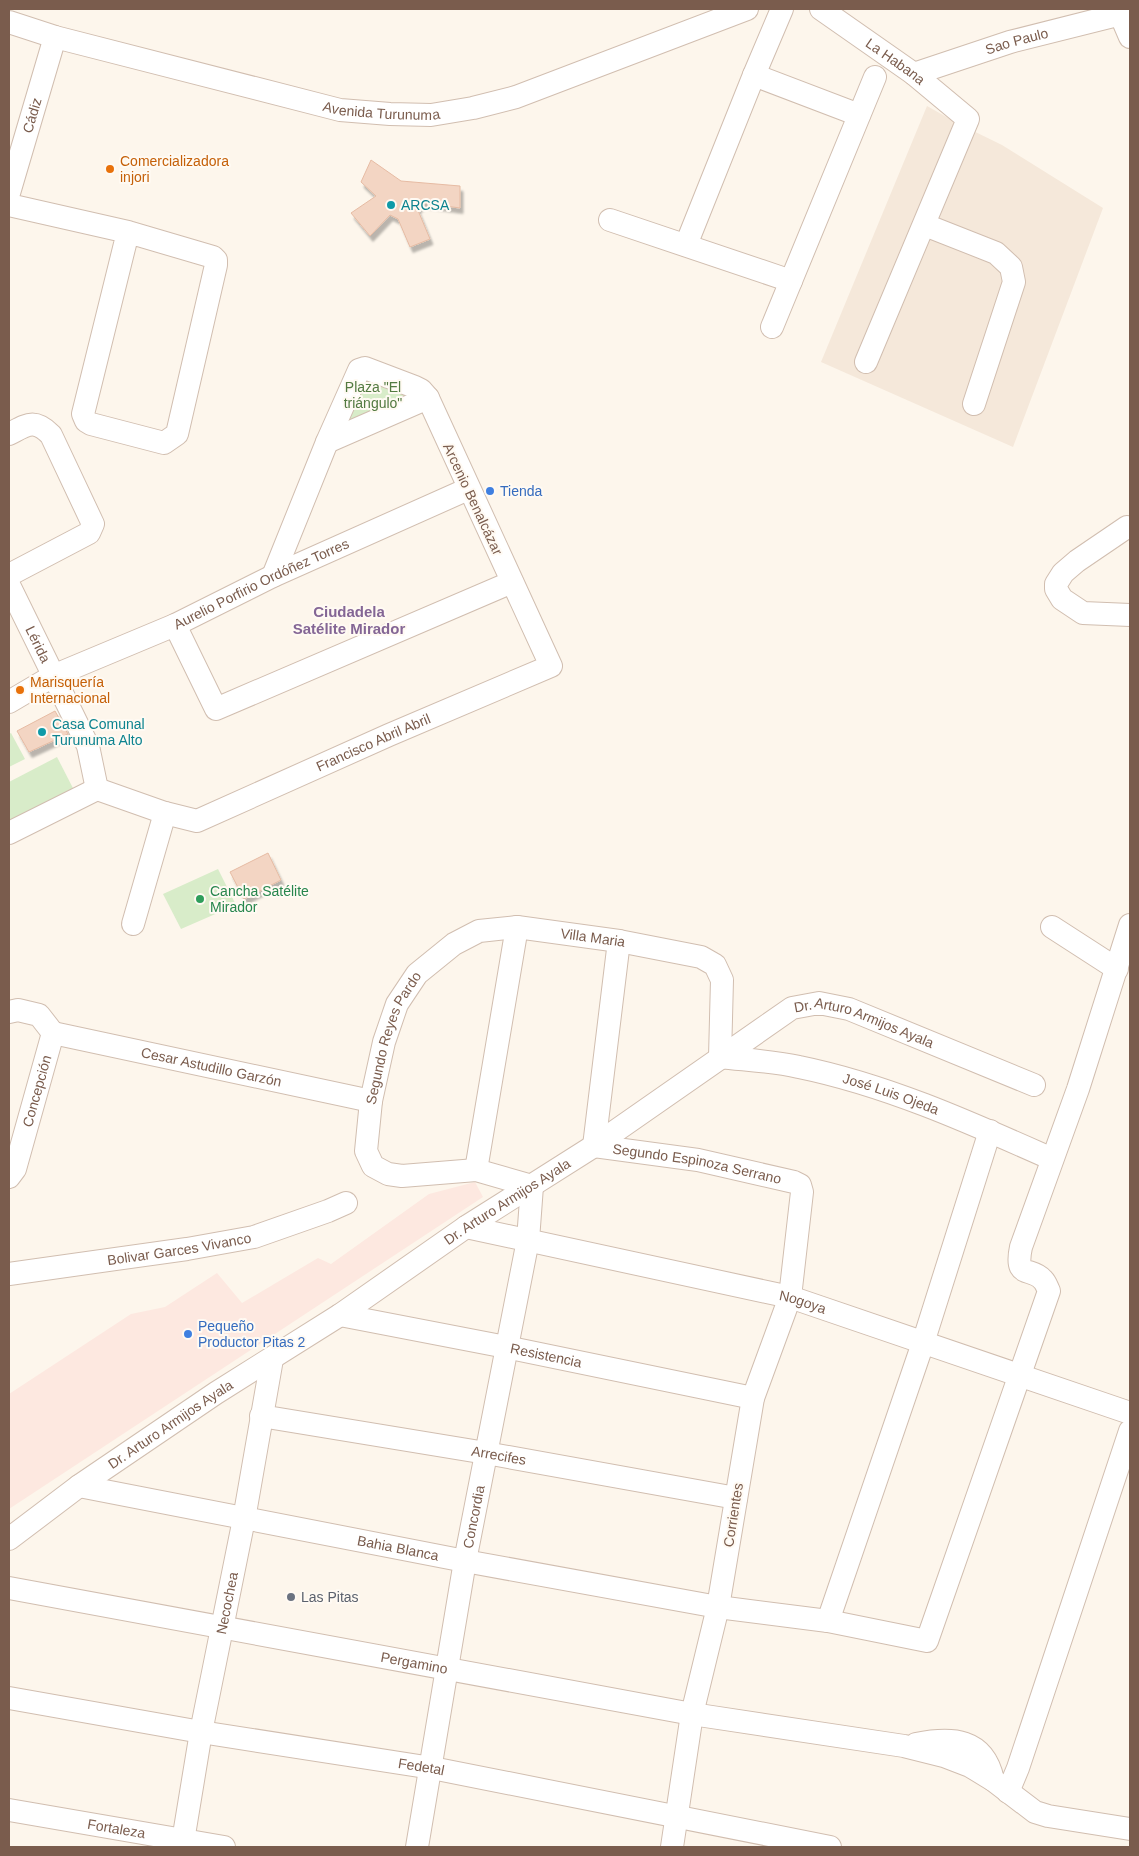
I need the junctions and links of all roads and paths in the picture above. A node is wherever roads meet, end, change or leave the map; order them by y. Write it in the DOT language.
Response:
graph roads {
  1 [pos="747,9"];
  2 [pos="782,9"];
  3 [pos="821,9"];
  4 [pos="1120,11"];
  5 [pos="9,22"];
  6 [pos="55,37"];
  7 [pos="1130,37"];
  8 [pos="914,74"];
  9 [pos="754,75"];
  10 [pos="875,77"];
  11 [pos="859,114"];
  12 [pos="9,193"];
  13 [pos="9,206"];
  14 [pos="610,220"];
  15 [pos="925,225"];
  16 [pos="128,232"];
  17 [pos="686,245"];
  18 [pos="791,281"];
  19 [pos="772,327"];
  20 [pos="866,362"];
  21 [pos="428,398"];
  22 [pos="974,404"];
  23 [pos="19,429"];
  24 [pos="327,442"];
  25 [pos="468,489"];
  26 [pos="1127,526"];
  27 [pos="9,575"];
  28 [pos="274,576"];
  29 [pos="512,582"];
  30 [pos="9,585"];
  31 [pos="1130,615"];
  32 [pos="174,625"];
  33 [pos="551,666"];
  34 [pos="54,676"];
  35 [pos="9,702"];
  36 [pos="97,789"];
  37 [pos="165,813"];
  38 [pos="9,833"];
  39 [pos="133,924"];
  40 [pos="1130,925"];
  41 [pos="517,926"];
  42 [pos="1052,927"];
  43 [pos="619,941"];
  44 [pos="454,944"];
  45 [pos="1117,969"];
  46 [pos="9,1012"];
  47 [pos="53,1032"];
  48 [pos="720,1057"];
  49 [pos="1034,1086"];
  50 [pos="371,1101"];
  51 [pos="990,1131"];
  52 [pos="594,1146"];
  53 [pos="1052,1159"];
  54 [pos="476,1170"];
  55 [pos="9,1177"];
  56 [pos="800,1185"];
  57 [pos="532,1186"];
  58 [pos="346,1203"];
  59 [pos="466,1227"];
  60 [pos="528,1240"];
  61 [pos="9,1274"];
  62 [pos="790,1297"];
  63 [pos="340,1315"];
  64 [pos="923,1343"];
  65 [pos="506,1347"];
  66 [pos="272,1359"];
  67 [pos="1021,1376"];
  68 [pos="753,1398"];
  69 [pos="1130,1413"];
  70 [pos="261,1416"];
  71 [pos="1130,1431"];
  72 [pos="486,1452"];
  73 [pos="80,1486"];
  74 [pos="736,1498"];
  75 [pos="244,1519"];
  76 [pos="9,1539"];
  77 [pos="466,1562"];
  78 [pos="9,1588"];
  79 [pos="718,1608"];
  80 [pos="828,1621"];
  81 [pos="223,1628"];
  82 [pos="447,1668"];
  83 [pos="9,1698"];
  84 [pos="692,1714"];
  85 [pos="201,1732"];
  86 [pos="432,1768"];
  87 [pos="1000,1786"];
  88 [pos="9,1810"];
  89 [pos="677,1817"];
  90 [pos="1130,1829"];
  91 [pos="183,1843"];
  92 [pos="224,1847"];
  93 [pos="417,1847"];
  94 [pos="672,1847"];
  95 [pos="830,1847"];
  1 -- 6 [label="street, Avenida Turunuma"];
  2 -- 9 [label="street"];
  3 -- 8 [label="street, La Habana"];
  4 -- 7 [label="street"];
  4 -- 8 [label="street, Sao Paulo"];
  5 -- 6 [label="street, Avenida Turunuma"];
  6 -- 12 [label="street, Cádiz"];
  8 -- 15 [label="street, La Habana"];
  9 -- 11 [label="street"];
  9 -- 17 [label="street"];
  10 -- 11 [label="street"];
  11 -- 18 [label="street"];
  13 -- 16 [label="street"];
  14 -- 17 [label="street"];
  15 -- 20 [label="street"];
  15 -- 22 [label="street"];
  16 -- 16 [label="street"];
  17 -- 18 [label="street"];
  18 -- 19 [label="street"];
  21 -- 24 [label="street"];
  21 -- 24 [label="street"];
  21 -- 25 [label="street, Arcenio Benalcázar"];
  23 -- 27 [label="street"];
  24 -- 28 [label="street"];
  25 -- 28 [label="street, Aurelio Porfirio Ordóñez Torres"];
  25 -- 29 [label="street, Arcenio Benalcázar"];
  26 -- 31 [label="street"];
  28 -- 32 [label="street, Aurelio Porfirio Ordóñez Torres"];
  29 -- 32 [label="street"];
  29 -- 33 [label="street, Arcenio Benalcázar"];
  30 -- 34 [label="street, Lérida"];
  32 -- 34 [label="street, Aurelio Porfirio Ordóñez Torres"];
  33 -- 37 [label="street, Francisco Abril Abril"];
  34 -- 35 [label="street, Aurelio Porfirio Ordóñez Torres"];
  34 -- 36 [label="street, Lérida"];
  36 -- 37 [label="street"];
  36 -- 38 [label="street"];
  37 -- 39 [label="street"];
  40 -- 45 [label="street"];
  41 -- 43 [label="street, Villa Maria"];
  41 -- 44 [label="street, Villa Maria"];
  41 -- 54 [label="street"];
  42 -- 45 [label="street"];
  43 -- 48 [label="street, Villa Maria"];
  43 -- 52 [label="street"];
  44 -- 50 [label="street, Segundo Reyes Pardo"];
  45 -- 53 [label="street"];
  46 -- 47 [label="street"];
  47 -- 50 [label="street, Cesar Astudillo Garzón"];
  47 -- 55 [label="street, Concepción"];
  48 -- 49 [label="street, Dr. Arturo Armijos Ayala"];
  48 -- 51 [label="street, José Luis Ojeda"];
  48 -- 52 [label="street, Dr. Arturo Armijos Ayala"];
  50 -- 54 [label="street, Segundo Reyes Pardo"];
  51 -- 53 [label="street, José Luis Ojeda"];
  51 -- 64 [label="street"];
  52 -- 56 [label="street, Segundo Espinoza Serrano"];
  52 -- 57 [label="street, Dr. Arturo Armijos Ayala"];
  53 -- 67 [label="street"];
  54 -- 57 [label="street"];
  56 -- 62 [label="street, Corrientes"];
  57 -- 59 [label="street, Dr. Arturo Armijos Ayala"];
  57 -- 60 [label="street, Concordia"];
  58 -- 61 [label="street, Bolivar Garces Vivanco"];
  59 -- 60 [label="street, Nogoya"];
  59 -- 63 [label="street, Dr. Arturo Armijos Ayala"];
  60 -- 62 [label="street, Nogoya"];
  60 -- 65 [label="street, Concordia"];
  62 -- 64 [label="street, Nogoya"];
  62 -- 68 [label="street, Corrientes"];
  63 -- 65 [label="street, Resistencia"];
  63 -- 66 [label="street, Dr. Arturo Armijos Ayala"];
  64 -- 67 [label="street, Nogoya"];
  64 -- 80 [label="street"];
  65 -- 68 [label="street, Resistencia"];
  65 -- 72 [label="street, Concordia"];
  66 -- 70 [label="street, Necochea"];
  66 -- 73 [label="street, Dr. Arturo Armijos Ayala"];
  67 -- 69 [label="street, Nogoya"];
  67 -- 80 [label="street, Bahia Blanca"];
  68 -- 74 [label="street, Corrientes"];
  70 -- 72 [label="street, Arrecifes"];
  70 -- 75 [label="street, Necochea"];
  71 -- 87 [label="street"];
  72 -- 74 [label="street, Arrecifes"];
  72 -- 77 [label="street, Concordia"];
  73 -- 75 [label="street, Bahia Blanca"];
  73 -- 76 [label="street, Dr. Arturo Armijos Ayala"];
  74 -- 79 [label="street, Corrientes"];
  75 -- 77 [label="street, Bahia Blanca"];
  75 -- 81 [label="street, Necochea"];
  77 -- 79 [label="street, Bahia Blanca"];
  77 -- 82 [label="street, Concordia"];
  78 -- 81 [label="street, Pergamino"];
  79 -- 80 [label="street, Bahia Blanca"];
  79 -- 84 [label="street, Corrientes"];
  81 -- 82 [label="street, Pergamino"];
  81 -- 85 [label="street, Necochea"];
  82 -- 84 [label="street, Pergamino"];
  82 -- 86 [label="street, Concordia"];
  83 -- 85 [label="street, Fedetal"];
  84 -- 87 [label="street, Pergamino"];
  84 -- 89 [label="street, Corrientes"];
  85 -- 86 [label="street, Fedetal"];
  85 -- 91 [label="street, Necochea"];
  86 -- 89 [label="street, Fedetal"];
  86 -- 93 [label="street, Concordia"];
  87 -- 90 [label="street, Pergamino"];
  88 -- 91 [label="street, Fortaleza"];
  89 -- 94 [label="street, Corrientes"];
  89 -- 95 [label="street, Fedetal"];
  91 -- 92 [label="street, Fortaleza"];
}
